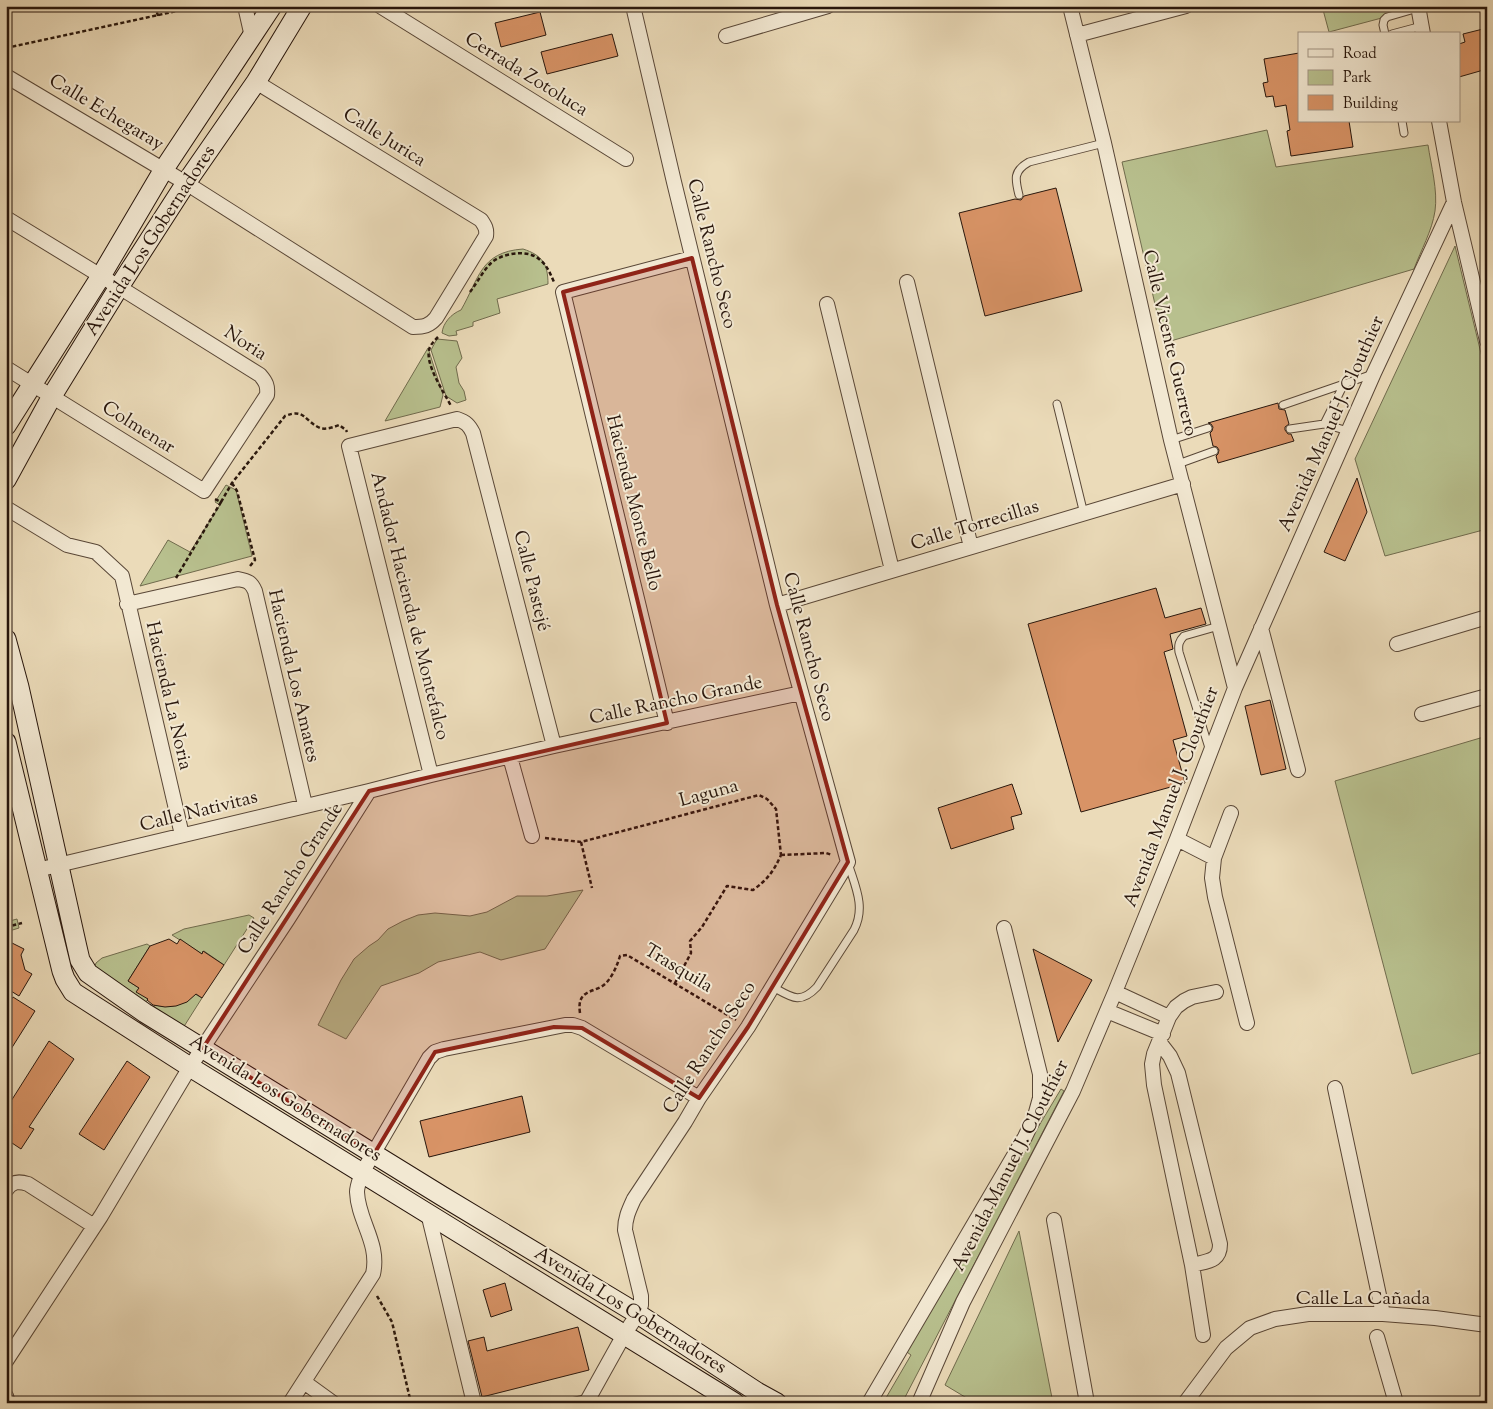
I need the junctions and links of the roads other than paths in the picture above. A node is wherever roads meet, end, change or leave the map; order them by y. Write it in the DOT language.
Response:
graph roads {
  1 [pos="245,6"];
  2 [pos="272,6"];
  3 [pos="302,6"];
  4 [pos="380,6"];
  5 [pos="633,6"];
  6 [pos="828,6"];
  7 [pos="1070,6"];
  8 [pos="1186,6"];
  9 [pos="1418,7"];
  10 [pos="1422,30"];
  11 [pos="1385,32"];
  12 [pos="1407,32"];
  13 [pos="1077,35"];
  14 [pos="726,36"];
  15 [pos="252,37"];
  16 [pos="6,76"];
  17 [pos="256,82"];
  18 [pos="1402,122"];
  19 [pos="1439,122"];
  20 [pos="1404,133"];
  21 [pos="1104,143"];
  22 [pos="626,159"];
  23 [pos="164,169"];
  24 [pos="186,183"];
  25 [pos="1019,195"];
  26 [pos="1454,202"];
  27 [pos="6,218"];
  28 [pos="692,258"];
  29 [pos="101,276"];
  30 [pos="907,282"];
  31 [pos="119,287"];
  32 [pos="827,304"];
  33 [pos="435,328"];
  34 [pos="1487,341"];
  35 [pos="6,368"];
  36 [pos="1374,373"];
  37 [pos="32,384"];
  38 [pos="1344,384"];
  39 [pos="52,396"];
  40 [pos="1057,404"];
  41 [pos="1284,405"];
  42 [pos="1324,424"];
  43 [pos="6,426"];
  44 [pos="1208,428"];
  45 [pos="1290,429"];
  46 [pos="1348,431"];
  47 [pos="1171,440"];
  48 [pos="349,446"];
  49 [pos="1214,450"];
  50 [pos="1178,464"];
  51 [pos="6,480"];
  52 [pos="1183,484"];
  53 [pos="204,491"];
  54 [pos="6,508"];
  55 [pos="1084,514"];
  56 [pos="971,547"];
  57 [pos="892,570"];
  58 [pos="166,595"];
  59 [pos="127,604"];
  60 [pos="777,605"];
  61 [pos="1487,617"];
  62 [pos="1219,626"];
  63 [pos="1261,628"];
  64 [pos="6,639"];
  65 [pos="1397,644"];
  66 [pos="9,659"];
  67 [pos="13,684"];
  68 [pos="1235,688"];
  69 [pos="801,693"];
  70 [pos="1487,696"];
  71 [pos="1422,714"];
  72 [pos="667,723"];
  73 [pos="6,742"];
  74 [pos="554,746"];
  75 [pos="1210,750"];
  76 [pos="510,757"];
  77 [pos="1298,770"];
  78 [pos="431,775"];
  79 [pos="369,791"];
  80 [pos="305,805"];
  81 [pos="1230,814"];
  82 [pos="182,835"];
  83 [pos="532,836"];
  84 [pos="1177,839"];
  85 [pos="1214,858"];
  86 [pos="848,862"];
  87 [pos="59,864"];
  88 [pos="37,870"];
  89 [pos="1004,928"];
  90 [pos="773,987"];
  91 [pos="1115,992"];
  92 [pos="1216,992"];
  93 [pos="1107,1011"];
  94 [pos="1169,1017"];
  95 [pos="1247,1023"];
  96 [pos="1161,1039"];
  97 [pos="203,1048"];
  98 [pos="190,1067"];
  99 [pos="1334,1088"];
  100 [pos="699,1098"];
  101 [pos="374,1154"];
  102 [pos="362,1173"];
  103 [pos="6,1190"];
  104 [pos="428,1213"];
  105 [pos="1054,1220"];
  106 [pos="94,1226"];
  107 [pos="1192,1265"];
  108 [pos="638,1314"];
  109 [pos="1383,1314"];
  110 [pos="1487,1325"];
  111 [pos="624,1333"];
  112 [pos="1203,1335"];
  113 [pos="1377,1337"];
  114 [pos="6,1361"];
  115 [pos="304,1382"];
  116 [pos="6,1396"];
  117 [pos="588,1400"];
  118 [pos="8,1403"];
  119 [pos="290,1403"];
  120 [pos="333,1403"];
  121 [pos="474,1403"];
  122 [pos="567,1403"];
  123 [pos="735,1403"];
  124 [pos="777,1403"];
  125 [pos="868,1403"];
  126 [pos="919,1403"];
  127 [pos="1087,1403"];
  128 [pos="1185,1403"];
  129 [pos="1396,1403"];
  1 -- 15 [label="street"];
  2 -- 15 [label="street, Avenida Los Gobernadores"];
  3 -- 17 [label="street, Avenida Los Gobernadores"];
  4 -- 22 [label="street, Cerrada Zotoluca"];
  5 -- 28 [label="street, Calle Rancho Seco"];
  6 -- 14 [label="street"];
  7 -- 13 [label="street, Calle Vicente Guerrero"];
  8 -- 13 [label="street"];
  9 -- 10 [label="street"];
  9 -- 11 [label="lane"];
  10 -- 12 [label="lane"];
  13 -- 21 [label="street, Calle Vicente Guerrero"];
  15 -- 23 [label="street, Avenida Los Gobernadores"];
  16 -- 23 [label="street, Calle Echegaray"];
  17 -- 24 [label="street, Avenida Los Gobernadores"];
  17 -- 33 [label="street, Calle Jurica"];
  18 -- 20 [label="lane"];
  19 -- 26 [label="street"];
  21 -- 25 [label="lane"];
  21 -- 47 [label="street, Calle Vicente Guerrero"];
  23 -- 24 [label="street, Calle Echegaray"];
  23 -- 29 [label="street, Avenida Los Gobernadores"];
  24 -- 31 [label="street, Avenida Los Gobernadores"];
  24 -- 33 [label="street, Calle Echegaray"];
  26 -- 34 [label="street"];
  26 -- 36 [label="street, Avenida Manuel J. Clouthier"];
  27 -- 29 [label="street"];
  28 -- 60 [label="street, Calle Rancho Seco"];
  28 -- 72 [label="street, Hacienda Monte Bello"];
  29 -- 31 [label="street"];
  29 -- 37 [label="street, Avenida Los Gobernadores"];
  30 -- 56 [label="street"];
  31 -- 39 [label="street, Avenida Los Gobernadores"];
  31 -- 53 [label="street, Noria"];
  32 -- 57 [label="street"];
  35 -- 37 [label="street, Colmenar"];
  36 -- 38 [label="lane"];
  36 -- 46 [label="street, Avenida Manuel J. Clouthier"];
  37 -- 39 [label="street, Colmenar"];
  37 -- 43 [label="street, Avenida Los Gobernadores"];
  38 -- 41 [label="lane"];
  38 -- 42 [label="lane"];
  39 -- 51 [label="street, Avenida Los Gobernadores"];
  39 -- 53 [label="street, Colmenar"];
  40 -- 55 [label="lane"];
  42 -- 45 [label="lane"];
  42 -- 46 [label="lane"];
  44 -- 47 [label="lane"];
  46 -- 63 [label="street, Avenida Manuel J. Clouthier"];
  47 -- 50 [label="street, Calle Vicente Guerrero"];
  48 -- 74 [label="street, Calle Pastejé"];
  48 -- 78 [label="street, Andador Hacienda de Montefalco"];
  49 -- 50 [label="lane"];
  50 -- 52 [label="street, Calle Vicente Guerrero"];
  52 -- 55 [label="street, Calle Torrecillas"];
  52 -- 62 [label="street, Calle Vicente Guerrero"];
  54 -- 59 [label="street"];
  55 -- 56 [label="street, Calle Torrecillas"];
  56 -- 57 [label="street, Calle Torrecillas"];
  57 -- 60 [label="street, Calle Torrecillas"];
  58 -- 59 [label="street, Hacienda La Noria"];
  58 -- 80 [label="street, Hacienda Los Amates"];
  59 -- 82 [label="street, Hacienda La Noria"];
  60 -- 69 [label="street, Calle Rancho Seco"];
  61 -- 65 [label="street"];
  62 -- 68 [label="street, Calle Vicente Guerrero"];
  62 -- 75 [label="lane"];
  63 -- 68 [label="street, Avenida Manuel J. Clouthier"];
  63 -- 77 [label="street"];
  64 -- 66 [label="street, Avenida Los Gobernadores"];
  66 -- 67 [label="street, Avenida Los Gobernadores"];
  67 -- 87 [label="street, Avenida Los Gobernadores"];
  68 -- 75 [label="street, Avenida Manuel J. Clouthier"];
  69 -- 72 [label="street, Calle Rancho Grande"];
  69 -- 86 [label="street, Calle Rancho Seco"];
  70 -- 71 [label="street"];
  72 -- 74 [label="street, Calle Rancho Grande"];
  73 -- 88 [label="street, Avenida Los Gobernadores"];
  74 -- 76 [label="street, Calle Rancho Grande"];
  75 -- 84 [label="street, Avenida Manuel J. Clouthier"];
  76 -- 78 [label="street, Calle Rancho Grande"];
  76 -- 83 [label="street"];
  78 -- 79 [label="street, Calle Rancho Grande"];
  79 -- 80 [label="street, Calle Nativitas"];
  79 -- 97 [label="street, Calle Rancho Grande"];
  80 -- 82 [label="street, Calle Nativitas"];
  81 -- 85 [label="street"];
  82 -- 87 [label="street, Calle Nativitas"];
  84 -- 85 [label="street"];
  84 -- 91 [label="street, Avenida Manuel J. Clouthier"];
  85 -- 95 [label="street"];
  86 -- 90 [label="street, Calle Rancho Seco"];
  86 -- 90 [label="lane"];
  87 -- 88 [label="street, Calle Nativitas"];
  87 -- 97 [label="street, Avenida Los Gobernadores"];
  88 -- 98 [label="street, Avenida Los Gobernadores"];
  89 -- 125 [label="street"];
  90 -- 100 [label="street, Calle Rancho Seco"];
  91 -- 93 [label="street, Avenida Manuel J. Clouthier"];
  91 -- 94 [label="street"];
  92 -- 94 [label="street"];
  93 -- 96 [label="street"];
  93 -- 126 [label="street, Avenida Manuel J. Clouthier"];
  94 -- 96 [label="street"];
  96 -- 107 [label="street"];
  96 -- 107 [label="street"];
  97 -- 98 [label="street, Calle Rancho Grande"];
  97 -- 101 [label="street, Avenida Los Gobernadores"];
  98 -- 102 [label="street, Avenida Los Gobernadores"];
  98 -- 106 [label="street, Calle Rancho Grande"];
  99 -- 109 [label="street"];
  100 -- 101 [label="street"];
  100 -- 108 [label="street, Calle Rancho Seco"];
  101 -- 102 [label="street"];
  101 -- 108 [label="street, Avenida Los Gobernadores"];
  102 -- 104 [label="street, Avenida Los Gobernadores"];
  102 -- 115 [label="street"];
  103 -- 106 [label="street"];
  104 -- 111 [label="street, Avenida Los Gobernadores"];
  104 -- 121 [label="street"];
  105 -- 127 [label="street"];
  106 -- 114 [label="street, Calle Rancho Grande"];
  107 -- 112 [label="street"];
  108 -- 111 [label="street"];
  108 -- 124 [label="street, Avenida Los Gobernadores"];
  109 -- 110 [label="street, Calle La Cañada"];
  109 -- 128 [label="street, Calle La Cañada"];
  111 -- 117 [label="street"];
  111 -- 123 [label="street, Avenida Los Gobernadores"];
  113 -- 129 [label="street"];
  115 -- 119 [label="street"];
  115 -- 120 [label="street"];
  116 -- 118 [label="street"];
  117 -- 122 [label="lane"];
}
